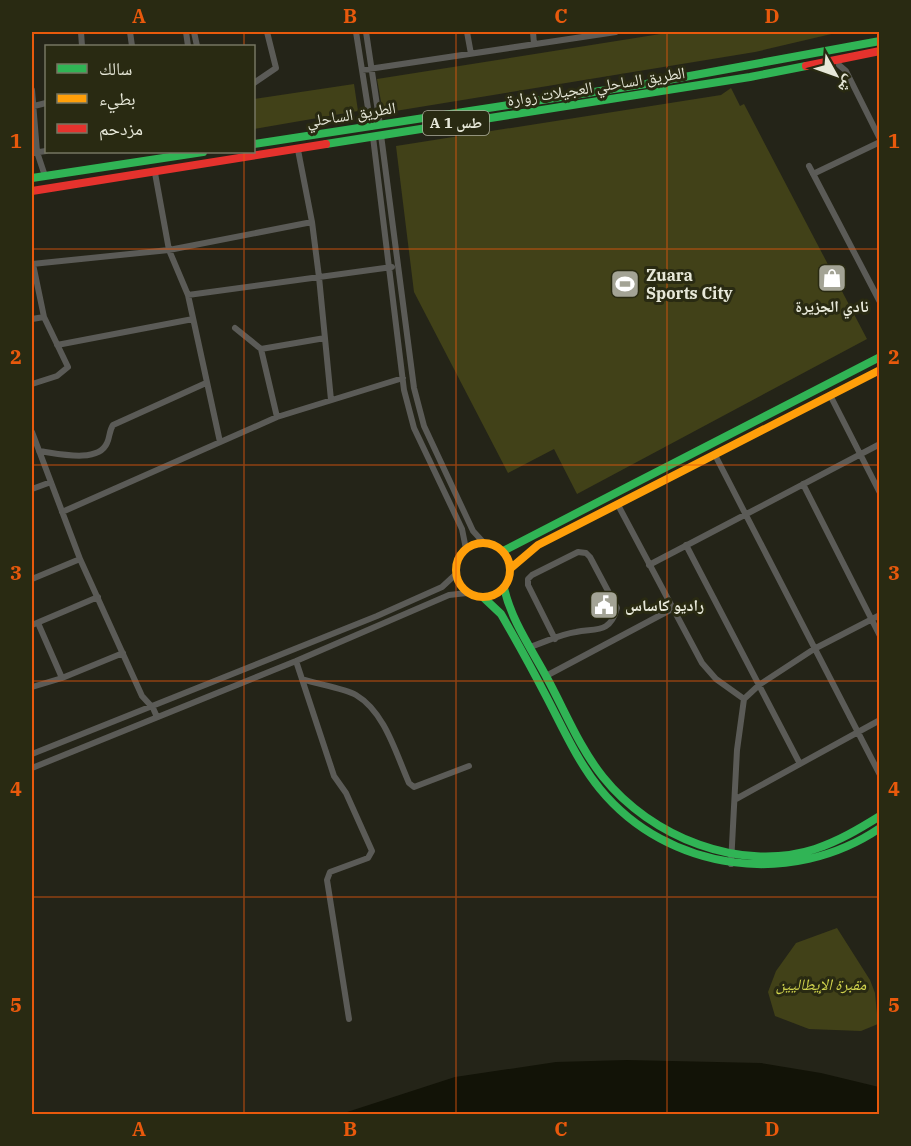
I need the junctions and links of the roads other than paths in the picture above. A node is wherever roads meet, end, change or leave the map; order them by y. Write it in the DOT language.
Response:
graph roads {
  1 [pos="267,32"];
  2 [pos="356,32"];
  3 [pos="366,32"];
  4 [pos="468,32"];
  5 [pos="533,32"];
  6 [pos="616,32"];
  7 [pos="569,35"];
  8 [pos="879,41"];
  9 [pos="534,45"];
  10 [pos="879,51"];
  11 [pos="471,54"];
  12 [pos="839,65"];
  13 [pos="372,69"];
  14 [pos="362,70"];
  15 [pos="255,82"];
  16 [pos="32,90"];
  17 [pos="45,103"];
  18 [pos="34,106"];
  19 [pos="376,131"];
  20 [pos="879,140"];
  21 [pos="255,144"];
  22 [pos="298,150"];
  23 [pos="34,153"];
  24 [pos="195,153"];
  25 [pos="809,166"];
  26 [pos="155,173"];
  27 [pos="813,174"];
  28 [pos="45,176"];
  29 [pos="32,178"];
  30 [pos="32,191"];
  31 [pos="312,222"];
  32 [pos="170,250"];
  33 [pos="32,264"];
  34 [pos="398,266"];
  35 [pos="389,267"];
  36 [pos="319,277"];
  37 [pos="188,295"];
  38 [pos="879,302"];
  39 [pos="44,317"];
  40 [pos="32,319"];
  41 [pos="193,320"];
  42 [pos="236,328"];
  43 [pos="325,338"];
  44 [pos="57,345"];
  45 [pos="261,349"];
  46 [pos="879,357"];
  47 [pos="879,370"];
  48 [pos="403,378"];
  49 [pos="206,382"];
  50 [pos="32,384"];
  51 [pos="830,395"];
  52 [pos="331,400"];
  53 [pos="277,417"];
  54 [pos="421,417"];
  55 [pos="412,419"];
  56 [pos="32,432"];
  57 [pos="220,442"];
  58 [pos="879,444"];
  59 [pos="39,452"];
  60 [pos="860,454"];
  61 [pos="715,455"];
  62 [pos="687,458"];
  63 [pos="692,467"];
  64 [pos="51,482"];
  65 [pos="803,484"];
  66 [pos="32,489"];
  67 [pos="879,493"];
  68 [pos="618,505"];
  69 [pos="62,512"];
  70 [pos="745,514"];
  71 [pos="484,543"];
  72 [pos="686,545"];
  73 [pos="466,549"];
  74 [pos="503,551"];
  75 [pos="80,559"];
  76 [pos="649,565"];
  77 [pos="511,568"];
  78 [pos="456,574"];
  79 [pos="32,579"];
  80 [pos="504,588"];
  81 [pos="467,593"];
  82 [pos="98,597"];
  83 [pos="484,598"];
  84 [pos="672,609"];
  85 [pos="879,615"];
  86 [pos="870,620"];
  87 [pos="35,624"];
  88 [pos="879,636"];
  89 [pos="555,639"];
  90 [pos="530,647"];
  91 [pos="814,649"];
  92 [pos="123,653"];
  93 [pos="296,661"];
  94 [pos="546,676"];
  95 [pos="62,678"];
  96 [pos="302,679"];
  97 [pos="759,685"];
  98 [pos="32,687"];
  99 [pos="744,699"];
  100 [pos="151,706"];
  101 [pos="158,717"];
  102 [pos="879,720"];
  103 [pos="857,732"];
  104 [pos="32,754"];
  105 [pos="585,759"];
  106 [pos="800,764"];
  107 [pos="469,766"];
  108 [pos="32,768"];
  109 [pos="879,775"];
  110 [pos="736,799"];
  111 [pos="879,816"];
  112 [pos="879,828"];
  113 [pos="732,854"];
  114 [pos="731,864"];
  115 [pos="349,1019"];
  1 -- 15 [label="street"];
  2 -- 14 [label="street"];
  3 -- 13 [label="street"];
  4 -- 11 [label="street"];
  5 -- 9 [label="street"];
  6 -- 7 [label="street"];
  7 -- 9 [label="street"];
  8 -- 19 [label="main road, الطريق الساحلي / A 1 طس"];
  9 -- 11 [label="street"];
  10 -- 19 [label="main road, الطريق الساحلي العجيلات زوارة / A 1 طس"];
  11 -- 13 [label="street"];
  12 -- 20 [label="street"];
  13 -- 14 [label="street"];
  13 -- 19 [label="street"];
  14 -- 19 [label="street"];
  16 -- 18 [label="street"];
  17 -- 18 [label="street"];
  18 -- 23 [label="street"];
  19 -- 21 [label="main road, الطريق الساحلي / A 1 طس"];
  19 -- 22 [label="main road, الطريق الساحلي العجيلات زوارة / A 1 طس"];
  19 -- 34 [label="street"];
  19 -- 35 [label="street"];
  20 -- 27 [label="street"];
  22 -- 26 [label="main road, الطريق الساحلي العجيلات زوارة / A 1 طس"];
  22 -- 31 [label="street"];
  23 -- 28 [label="street"];
  24 -- 28 [label="main road"];
  25 -- 27 [label="street"];
  26 -- 30 [label="main road, الطريق الساحلي العجيلات زوارة / A 1 طس"];
  26 -- 32 [label="street"];
  27 -- 38 [label="street"];
  28 -- 29 [label="main road"];
  31 -- 32 [label="street"];
  31 -- 36 [label="street"];
  32 -- 33 [label="street"];
  32 -- 37 [label="street"];
  33 -- 39 [label="street"];
  34 -- 35 [label="street"];
  34 -- 54 [label="street"];
  35 -- 36 [label="street"];
  35 -- 48 [label="street"];
  36 -- 37 [label="street"];
  36 -- 43 [label="street"];
  37 -- 41 [label="street"];
  39 -- 40 [label="street"];
  39 -- 44 [label="street"];
  41 -- 44 [label="street"];
  41 -- 49 [label="street"];
  42 -- 45 [label="street"];
  43 -- 45 [label="street"];
  43 -- 52 [label="street"];
  44 -- 50 [label="street"];
  45 -- 53 [label="street"];
  46 -- 62 [label="main road"];
  47 -- 51 [label="main road"];
  48 -- 52 [label="street"];
  48 -- 55 [label="street"];
  49 -- 57 [label="street"];
  49 -- 59 [label="street"];
  51 -- 60 [label="street"];
  51 -- 61 [label="main road"];
  52 -- 53 [label="street"];
  53 -- 57 [label="street"];
  54 -- 55 [label="street"];
  54 -- 71 [label="street"];
  55 -- 73 [label="street"];
  56 -- 59 [label="street"];
  57 -- 69 [label="street"];
  58 -- 60 [label="street"];
  59 -- 64 [label="street"];
  60 -- 65 [label="street"];
  60 -- 67 [label="street"];
  61 -- 63 [label="main road"];
  61 -- 70 [label="street"];
  62 -- 63 [label="street"];
  62 -- 74 [label="main road"];
  63 -- 68 [label="main road"];
  64 -- 66 [label="street"];
  64 -- 69 [label="street"];
  65 -- 70 [label="street"];
  65 -- 86 [label="street"];
  68 -- 76 [label="street"];
  68 -- 77 [label="main road"];
  69 -- 75 [label="street"];
  70 -- 72 [label="street"];
  70 -- 91 [label="street"];
  71 -- 73 [label="main road"];
  71 -- 74 [label="main road"];
  72 -- 76 [label="street"];
  72 -- 97 [label="street"];
  73 -- 78 [label="main road"];
  74 -- 77 [label="main road"];
  75 -- 79 [label="street"];
  75 -- 82 [label="street"];
  76 -- 84 [label="street"];
  77 -- 80 [label="main road"];
  78 -- 81 [label="main road"];
  78 -- 100 [label="street"];
  80 -- 83 [label="main road"];
  80 -- 90 [label="main road"];
  81 -- 83 [label="main road"];
  81 -- 93 [label="street"];
  82 -- 87 [label="street"];
  82 -- 92 [label="street"];
  83 -- 105 [label="main road"];
  84 -- 94 [label="street"];
  84 -- 99 [label="street"];
  85 -- 86 [label="street"];
  86 -- 88 [label="street"];
  86 -- 91 [label="street"];
  87 -- 95 [label="street"];
  89 -- 89 [label="street"];
  89 -- 90 [label="street"];
  90 -- 94 [label="main road"];
  91 -- 97 [label="street"];
  91 -- 103 [label="street"];
  92 -- 95 [label="street"];
  92 -- 100 [label="street"];
  93 -- 96 [label="street"];
  93 -- 101 [label="street"];
  94 -- 105 [label="main road"];
  95 -- 98 [label="street"];
  96 -- 107 [label="street"];
  96 -- 115 [label="street"];
  97 -- 99 [label="street"];
  97 -- 106 [label="street"];
  99 -- 110 [label="street"];
  100 -- 101 [label="street"];
  100 -- 104 [label="street"];
  101 -- 108 [label="street"];
  102 -- 103 [label="street"];
  103 -- 106 [label="street"];
  103 -- 109 [label="street"];
  105 -- 113 [label="main road"];
  105 -- 114 [label="main road"];
  106 -- 110 [label="street"];
  110 -- 113 [label="street"];
  111 -- 113 [label="main road"];
  112 -- 114 [label="main road"];
  113 -- 114 [label="street"];
}
